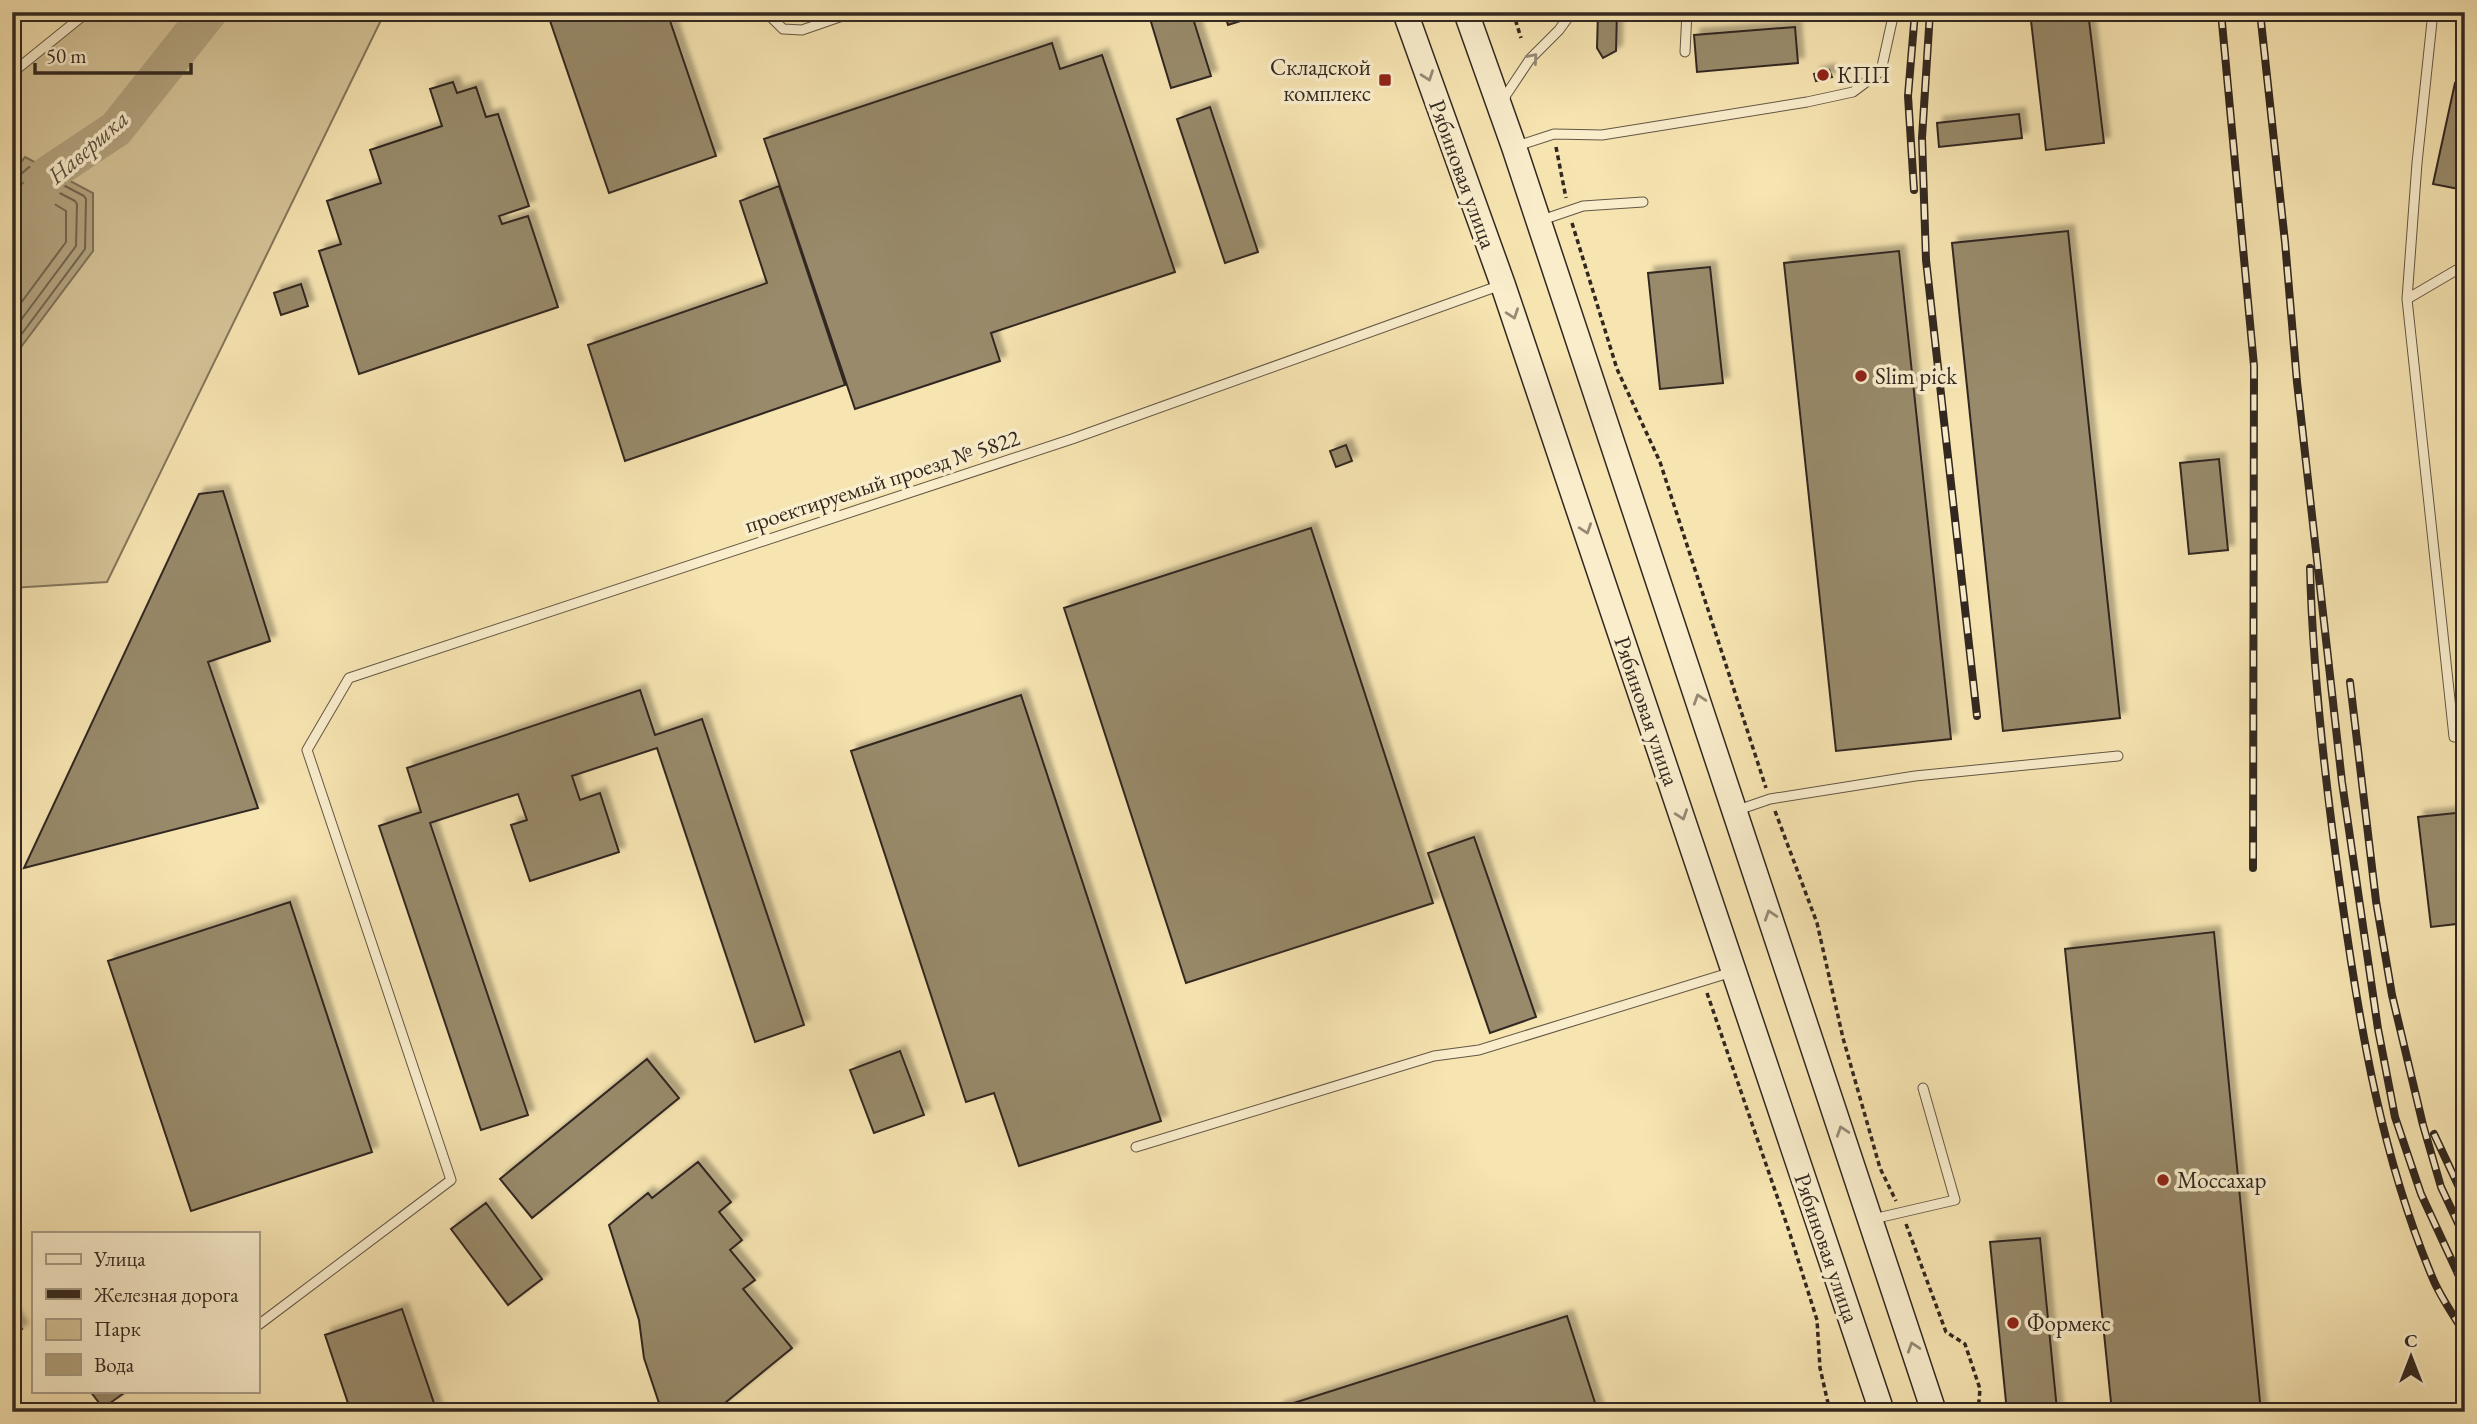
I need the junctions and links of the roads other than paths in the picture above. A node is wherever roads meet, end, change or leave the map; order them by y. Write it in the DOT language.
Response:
graph roads {
  1 [pos="123,12"];
  2 [pos="771,12"];
  3 [pos="854,12"];
  4 [pos="1405,12"];
  5 [pos="1466,12"];
  6 [pos="1572,12"];
  7 [pos="1687,12"];
  8 [pos="1894,12"];
  9 [pos="2433,12"];
  10 [pos="1685,52"];
  11 [pos="12,73"];
  12 [pos="1502,110"];
  13 [pos="1514,146"];
  14 [pos="1643,202"];
  15 [pos="1539,221"];
  16 [pos="2465,265"];
  17 [pos="1503,285"];
  18 [pos="2407,299"];
  19 [pos="2454,737"];
  20 [pos="2118,757"];
  21 [pos="1736,811"];
  22 [pos="1734,972"];
  23 [pos="1923,1088"];
  24 [pos="1136,1147"];
  25 [pos="1871,1219"];
  26 [pos="259,1324"];
  27 [pos="1882,1412"];
  28 [pos="1934,1412"];
  1 -- 11 [label="lane"];
  2 -- 3 [label="lane"];
  4 -- 17 [label="main road, Рябиновая улица, one-way"];
  5 -- 12 [label="main road"];
  12 -- 6 [label="lane, one-way"];
  7 -- 10 [label="lane"];
  8 -- 13 [label="lane"];
  9 -- 18 [label="lane"];
  12 -- 13 [label="main road"];
  13 -- 15 [label="main road"];
  14 -- 15 [label="lane"];
  21 -- 15 [label="main road, one-way"];
  16 -- 18 [label="lane"];
  17 -- 22 [label="main road, Рябиновая улица, one-way"];
  17 -- 26 [label="lane, проектируемый проезд № 5822"];
  18 -- 19 [label="lane"];
  20 -- 21 [label="lane"];
  25 -- 21 [label="main road, one-way"];
  22 -- 24 [label="lane"];
  22 -- 27 [label="main road, Рябиновая улица"];
  23 -- 25 [label="lane"];
  28 -- 25 [label="main road, one-way"];
}
